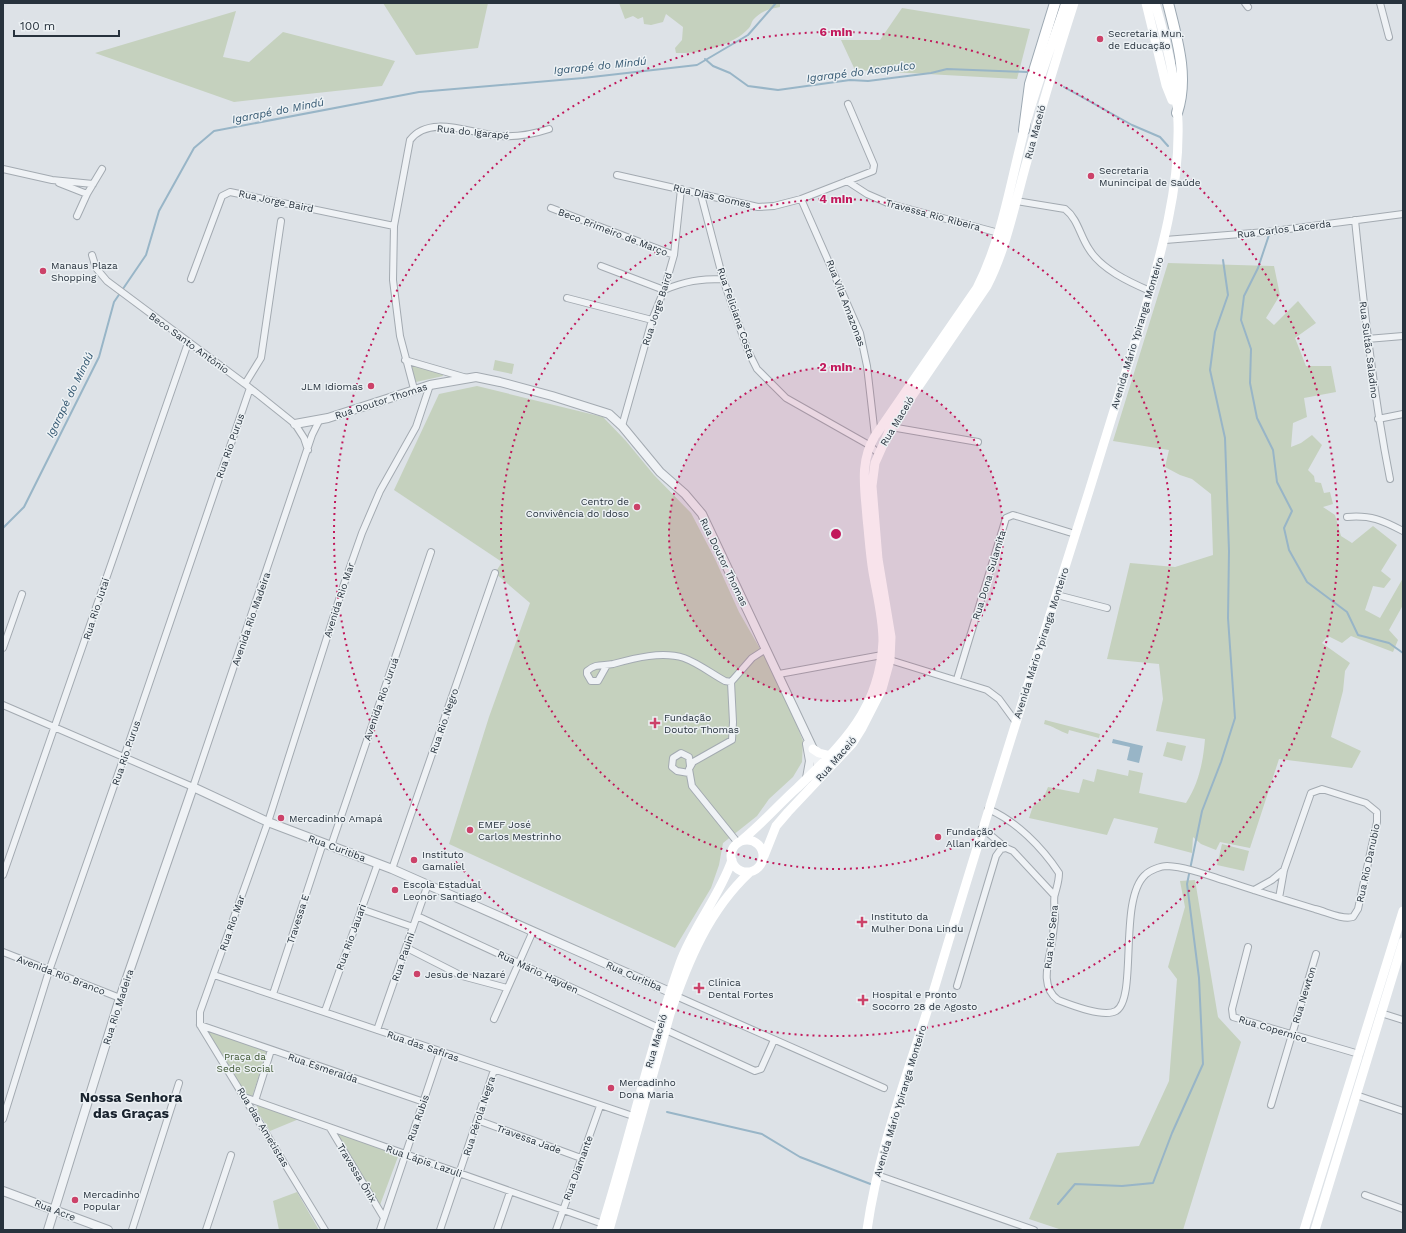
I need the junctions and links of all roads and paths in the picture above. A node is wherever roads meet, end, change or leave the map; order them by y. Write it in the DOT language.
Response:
graph roads {
  1 [pos="1055,3"];
  2 [pos="1066,3"];
  3 [pos="1074,3"];
  4 [pos="1146,3"];
  5 [pos="1155,3"];
  6 [pos="1168,3"];
  7 [pos="1380,3"];
  8 [pos="1389,37"];
  9 [pos="848,104"];
  10 [pos="1177,113"];
  11 [pos="549,129"];
  12 [pos="1024,130"];
  13 [pos="3,169"];
  14 [pos="102,169"];
  15 [pos="617,175"];
  16 [pos="52,180"];
  17 [pos="847,180"];
  18 [pos="93,184"];
  19 [pos="681,189"];
  20 [pos="87,194"];
  21 [pos="700,195"];
  22 [pos="801,199"];
  23 [pos="1016,201"];
  24 [pos="551,208"];
  25 [pos="1403,214"];
  26 [pos="77,216"];
  27 [pos="1355,220"];
  28 [pos="281,221"];
  29 [pos="394,226"];
  30 [pos="999,233"];
  31 [pos="1164,240"];
  32 [pos="92,255"];
  33 [pos="674,255"];
  34 [pos="601,266"];
  35 [pos="191,279"];
  36 [pos="723,280"];
  37 [pos="664,290"];
  38 [pos="1150,291"];
  39 [pos="567,298"];
  40 [pos="652,320"];
  41 [pos="1403,336"];
  42 [pos="1367,339"];
  43 [pos="188,343"];
  44 [pos="405,360"];
  45 [pos="467,378"];
  46 [pos="430,385"];
  47 [pos="248,386"];
  48 [pos="414,389"];
  49 [pos="1403,414"];
  50 [pos="1378,419"];
  51 [pos="319,420"];
  52 [pos="295,424"];
  53 [pos="622,426"];
  54 [pos="891,427"];
  55 [pos="875,436"];
  56 [pos="978,442"];
  57 [pos="869,445"];
  58 [pos="308,450"];
  59 [pos="878,453"];
  60 [pos="1390,479"];
  61 [pos="1347,517"];
  62 [pos="1403,531"];
  63 [pos="1075,534"];
  64 [pos="431,552"];
  65 [pos="495,573"];
  66 [pos="22,594"];
  67 [pos="1057,595"];
  68 [pos="1107,608"];
  69 [pos="3,648"];
  70 [pos="766,649"];
  71 [pos="886,658"];
  72 [pos="607,666"];
  73 [pos="779,674"];
  74 [pos="957,680"];
  75 [pos="731,682"];
  76 [pos="3,705"];
  77 [pos="1015,721"];
  78 [pos="55,728"];
  79 [pos="807,739"];
  80 [pos="813,749"];
  81 [pos="831,756"];
  82 [pos="124,757"];
  83 [pos="818,769"];
  84 [pos="807,778"];
  85 [pos="817,782"];
  86 [pos="193,787"];
  87 [pos="988,808"];
  88 [pos="268,822"];
  89 [pos="982,828"];
  90 [pos="740,842"];
  91 [pos="323,843"];
  92 [pos="331,846"];
  93 [pos="1006,848"];
  94 [pos="764,856"];
  95 [pos="732,860"];
  96 [pos="378,863"];
  97 [pos="1181,868"];
  98 [pos="392,869"];
  99 [pos="1284,870"];
  100 [pos="750,872"];
  101 [pos="3,875"];
  102 [pos="428,884"];
  103 [pos="1254,890"];
  104 [pos="1054,895"];
  105 [pos="1279,898"];
  106 [pos="361,909"];
  107 [pos="1403,912"];
  108 [pos="417,916"];
  109 [pos="413,927"];
  110 [pos="534,931"];
  111 [pos="697,937"];
  112 [pos="1403,942"];
  113 [pos="1248,947"];
  114 [pos="407,948"];
  115 [pos="3,952"];
  116 [pos="1316,954"];
  117 [pos="519,963"];
  118 [pos="49,971"];
  119 [pos="214,975"];
  120 [pos="957,986"];
  121 [pos="507,988"];
  122 [pos="273,994"];
  123 [pos="673,994"];
  124 [pos="120,998"];
  125 [pos="324,1011"];
  126 [pos="1381,1013"];
  127 [pos="494,1019"];
  128 [pos="1403,1020"];
  129 [pos="200,1025"];
  130 [pos="662,1029"];
  131 [pos="376,1030"];
  132 [pos="1292,1036"];
  133 [pos="774,1040"];
  134 [pos="271,1050"];
  135 [pos="440,1052"];
  136 [pos="1358,1054"];
  137 [pos="494,1070"];
  138 [pos="179,1082"];
  139 [pos="884,1088"];
  140 [pos="1356,1095"];
  141 [pos="244,1097"];
  142 [pos="254,1101"];
  143 [pos="424,1102"];
  144 [pos="1271,1105"];
  145 [pos="600,1106"];
  146 [pos="1403,1111"];
  147 [pos="633,1116"];
  148 [pos="3,1119"];
  149 [pos="477,1120"];
  150 [pos="330,1128"];
  151 [pos="405,1154"];
  152 [pos="231,1155"];
  153 [pos="581,1158"];
  154 [pos="460,1173"];
  155 [pos="877,1176"];
  156 [pos="3,1191"];
  157 [pos="510,1192"];
  158 [pos="1365,1195"];
  159 [pos="54,1209"];
  160 [pos="1403,1209"];
  161 [pos="563,1210"];
  162 [pos="384,1218"];
  163 [pos="605,1228"];
  164 [pos="48,1230"];
  165 [pos="108,1230"];
  166 [pos="132,1230"];
  167 [pos="206,1230"];
  168 [pos="325,1230"];
  169 [pos="380,1230"];
  170 [pos="440,1230"];
  171 [pos="498,1230"];
  172 [pos="556,1230"];
  173 [pos="867,1230"];
  174 [pos="1034,1230"];
  175 [pos="1304,1230"];
  176 [pos="1315,1230"];
  1 -- 12 [label="main road"];
  2 -- 12 [label="main road, Rua Maceió"];
  3 -- 23 [label="main road, Rua Maceió"];
  4 -- 10 [label="main road"];
  5 -- 10 [label="main road, Avenida Mário Ypiranga Monteiro"];
  6 -- 10 [label="main road"];
  7 -- 8 [label="street"];
  9 -- 17 [label="street, Rua Dias Gomes"];
  10 -- 31 [label="main road, Avenida Mário Ypiranga Monteiro"];
  11 -- 29 [label="street, Rua do Igarapé"];
  12 -- 30 [label="main road, Rua Maceió"];
  13 -- 16 [label="street"];
  14 -- 18 [label="street"];
  15 -- 19 [label="street, Rua Dias Gomes"];
  16 -- 18 [label="street"];
  16 -- 20 [label="street"];
  17 -- 22 [label="street, Rua Dias Gomes"];
  17 -- 30 [label="street, Travessa Rio Ribeira"];
  18 -- 20 [label="street"];
  19 -- 21 [label="street, Rua Dias Gomes"];
  19 -- 33 [label="street, Rua Jorge Baird"];
  20 -- 26 [label="street"];
  21 -- 22 [label="street, Rua Dias Gomes"];
  21 -- 36 [label="street, Rua Feliciana Costa"];
  22 -- 55 [label="street, Rua Vila Amazonas"];
  23 -- 38 [label="street"];
  23 -- 54 [label="main road, Rua Maceió"];
  24 -- 33 [label="street, Beco Primeiro de Março"];
  25 -- 27 [label="street, Rua Carlos Lacerda"];
  27 -- 31 [label="street, Rua Carlos Lacerda"];
  27 -- 42 [label="street, Rua Sultão Saladino"];
  28 -- 47 [label="street, Rua Rio Purus"];
  29 -- 35 [label="street, Rua Jorge Baird"];
  29 -- 44 [label="street"];
  30 -- 55 [label="main road, Rua Maceió"];
  31 -- 38 [label="main road, Avenida Mário Ypiranga Monteiro"];
  32 -- 43 [label="street, Beco Santo Antônio"];
  33 -- 37 [label="street, Rua Jorge Baird"];
  34 -- 37 [label="street"];
  36 -- 37 [label="street"];
  36 -- 57 [label="street, Rua Feliciana Costa"];
  37 -- 40 [label="street, Rua Jorge Baird"];
  38 -- 63 [label="main road, Avenida Mário Ypiranga Monteiro"];
  39 -- 40 [label="street"];
  40 -- 53 [label="street, Rua Jorge Baird"];
  41 -- 42 [label="street"];
  42 -- 50 [label="street, Rua Sultão Saladino"];
  43 -- 47 [label="street, Beco Santo Antônio"];
  43 -- 78 [label="street, Rua Rio Jutaí"];
  44 -- 45 [label="street, Rua Doutor Thomas"];
  44 -- 48 [label="street"];
  45 -- 46 [label="street, Rua Doutor Thomas"];
  45 -- 53 [label="street, Rua Doutor Thomas"];
  46 -- 48 [label="street, Rua Doutor Thomas"];
  46 -- 88 [label="street, Avenida Rio Mar"];
  47 -- 52 [label="street, Beco Santo Antônio"];
  47 -- 82 [label="street, Rua Rio Purus"];
  48 -- 51 [label="street, Rua Doutor Thomas"];
  49 -- 50 [label="street"];
  50 -- 60 [label="street, Rua Sultão Saladino"];
  51 -- 52 [label="street, Rua Doutor Thomas"];
  51 -- 58 [label="street, Avenida Rio Madeira"];
  52 -- 58 [label="street"];
  53 -- 70 [label="street, Rua Doutor Thomas"];
  54 -- 56 [label="street"];
  54 -- 59 [label="main road, Rua Maceió"];
  55 -- 57 [label="main road, Rua Maceió"];
  57 -- 59 [label="street, Rua Feliciana Costa"];
  57 -- 71 [label="main road, Rua Maceió"];
  58 -- 86 [label="street, Avenida Rio Madeira"];
  59 -- 71 [label="main road, Rua Maceió"];
  61 -- 62 [label="street"];
  63 -- 67 [label="main road, Avenida Mário Ypiranga Monteiro"];
  63 -- 74 [label="street, Rua Dona Sulamita"];
  64 -- 92 [label="street, Avenida Rio Juruá"];
  65 -- 98 [label="street, Rua Rio Negro"];
  66 -- 69 [label="street"];
  67 -- 68 [label="street"];
  67 -- 77 [label="main road, Avenida Mário Ypiranga Monteiro"];
  70 -- 73 [label="street, Rua Doutor Thomas"];
  70 -- 75 [label="street"];
  71 -- 73 [label="street"];
  71 -- 74 [label="street"];
  71 -- 81 [label="main road, Rua Maceió"];
  71 -- 85 [label="main road, Rua Maceió"];
  72 -- 75 [label="street"];
  73 -- 79 [label="street, Rua Doutor Thomas"];
  74 -- 77 [label="street"];
  75 -- 90 [label="street"];
  76 -- 78 [label="street, Rua Curitiba"];
  77 -- 87 [label="main road, Avenida Mário Ypiranga Monteiro"];
  78 -- 82 [label="street, Rua Curitiba"];
  78 -- 101 [label="street, Rua Rio Jutaí"];
  79 -- 80 [label="street, Rua Doutor Thomas"];
  79 -- 84 [label="street, Rua Doutor Thomas"];
  80 -- 81 [label="main road"];
  80 -- 83 [label="street, Rua Doutor Thomas"];
  81 -- 83 [label="main road, Rua Maceió"];
  82 -- 86 [label="street, Rua Curitiba"];
  82 -- 118 [label="street, Rua Rio Purus"];
  83 -- 84 [label="main road, Rua Maceió"];
  83 -- 85 [label="street, Rua Doutor Thomas"];
  84 -- 90 [label="main road, Rua Maceió"];
  85 -- 94 [label="main road, Rua Maceió"];
  86 -- 88 [label="street, Rua Curitiba"];
  86 -- 124 [label="street, Rua Rio Madeira"];
  87 -- 89 [label="main road, Avenida Mário Ypiranga Monteiro"];
  87 -- 104 [label="street, Rua Rio Sena"];
  88 -- 91 [label="street, Rua Curitiba"];
  88 -- 119 [label="street, Rua Rio Mar"];
  89 -- 93 [label="street"];
  89 -- 155 [label="main road, Avenida Mário Ypiranga Monteiro"];
  90 -- 94 [label="main road"];
  90 -- 95 [label="main road"];
  91 -- 92 [label="street, Rua Curitiba"];
  91 -- 122 [label="street, Travessa E"];
  92 -- 96 [label="street, Rua Curitiba"];
  93 -- 104 [label="street"];
  93 -- 120 [label="street"];
  94 -- 100 [label="main road"];
  95 -- 100 [label="main road"];
  95 -- 111 [label="main road, Rua Maceió"];
  96 -- 98 [label="street, Rua Curitiba"];
  96 -- 106 [label="street, Rua Rio Jauari"];
  97 -- 103 [label="street, Rua Rio Danubio"];
  97 -- 104 [label="street, Rua Rio Sena"];
  98 -- 102 [label="street, Rua Curitiba"];
  99 -- 103 [label="street"];
  99 -- 105 [label="street, Rua Rio Danubio"];
  99 -- 105 [label="street, Rua Rio Danubio"];
  100 -- 111 [label="main road, Rua Maceió"];
  102 -- 108 [label="street, Rua Pauini"];
  102 -- 110 [label="street, Rua Curitiba"];
  103 -- 105 [label="street, Rua Rio Danubio"];
  106 -- 109 [label="street"];
  106 -- 125 [label="street, Rua Rio Jauari"];
  107 -- 136 [label="main road"];
  108 -- 109 [label="street, Rua Pauini"];
  108 -- 117 [label="street, Rua Mário Hayden"];
  109 -- 114 [label="street, Rua Pauini"];
  110 -- 117 [label="street"];
  110 -- 123 [label="street, Rua Curitiba"];
  111 -- 123 [label="main road, Rua Maceió"];
  112 -- 126 [label="main road"];
  113 -- 132 [label="street, Rua Copernico"];
  114 -- 121 [label="street"];
  114 -- 131 [label="street, Rua Pauini"];
  115 -- 118 [label="street, Avenida Rio Branco"];
  116 -- 132 [label="street, Rua Newton"];
  117 -- 121 [label="street"];
  117 -- 130 [label="street, Rua Mário Hayden"];
  118 -- 124 [label="street, Avenida Rio Branco"];
  118 -- 148 [label="street, Rua Rio Purus"];
  119 -- 122 [label="street, Rua das Safiras"];
  119 -- 129 [label="street, Rua Rio Mar"];
  121 -- 127 [label="street"];
  122 -- 125 [label="street, Rua das Safiras"];
  123 -- 130 [label="main road, Rua Maceió"];
  123 -- 133 [label="street, Rua Curitiba"];
  124 -- 159 [label="street, Rua Rio Madeira"];
  125 -- 131 [label="street, Rua das Safiras"];
  126 -- 128 [label="street"];
  126 -- 140 [label="main road"];
  129 -- 134 [label="street, Rua Esmeralda"];
  129 -- 141 [label="street, Rua das Ametistas"];
  130 -- 133 [label="street, Rua Mário Hayden"];
  130 -- 147 [label="main road, Rua Maceió"];
  130 -- 163 [label="main road, Rua Maceió"];
  131 -- 135 [label="street, Rua das Safiras"];
  132 -- 136 [label="street, Rua Copernico"];
  132 -- 144 [label="street, Rua Newton"];
  133 -- 139 [label="street, Rua Curitiba"];
  134 -- 142 [label="street"];
  134 -- 143 [label="street, Rua Esmeralda"];
  135 -- 137 [label="street, Rua das Safiras"];
  135 -- 143 [label="street, Rua Rubis"];
  136 -- 175 [label="main road"];
  137 -- 145 [label="street, Rua das Safiras"];
  137 -- 149 [label="street, Rua Pérola Negra"];
  138 -- 166 [label="street"];
  140 -- 146 [label="street"];
  140 -- 176 [label="main road"];
  141 -- 142 [label="street, Rua Lápis Lazuli"];
  141 -- 168 [label="street, Rua das Ametistas"];
  142 -- 150 [label="street, Rua Lápis Lazuli"];
  143 -- 151 [label="street, Rua Rubis"];
  145 -- 147 [label="street, Rua das Safiras"];
  145 -- 153 [label="street, Rua Diamante"];
  147 -- 163 [label="main road, Rua Maceió"];
  149 -- 153 [label="street, Travessa Jade"];
  149 -- 154 [label="street, Rua Pérola Negra"];
  150 -- 151 [label="street, Rua Lápis Lazuli"];
  150 -- 162 [label="street, Travessa Ônix"];
  151 -- 154 [label="street, Rua Lápis Lazuli"];
  151 -- 162 [label="street, Rua Rubis"];
  152 -- 167 [label="street"];
  153 -- 161 [label="street, Rua Diamante"];
  154 -- 157 [label="street, Rua Lápis Lazuli"];
  154 -- 170 [label="street, Rua Pérola Negra"];
  155 -- 173 [label="main road, Avenida Mário Ypiranga Monteiro"];
  155 -- 174 [label="street"];
  156 -- 159 [label="street, Rua Acre"];
  157 -- 161 [label="street, Rua Lápis Lazuli"];
  157 -- 171 [label="street"];
  158 -- 160 [label="street"];
  159 -- 164 [label="street, Rua Rio Madeira"];
  159 -- 165 [label="street, Rua Acre"];
  161 -- 163 [label="street, Rua Lápis Lazuli"];
  161 -- 172 [label="street, Rua Diamante"];
  162 -- 169 [label="street, Rua Rubis"];
}
